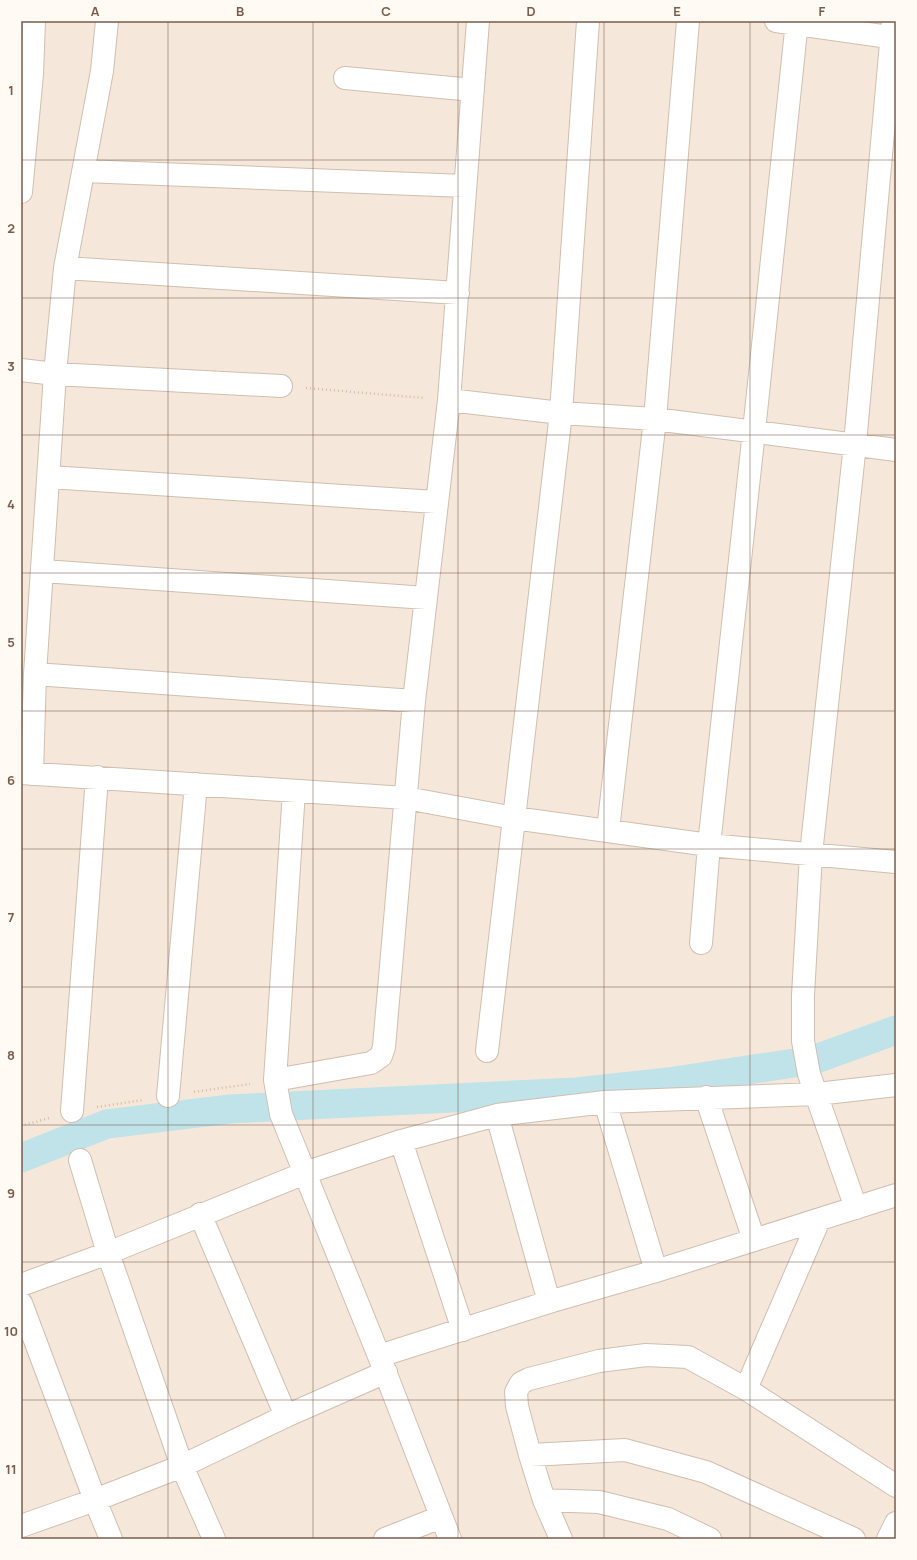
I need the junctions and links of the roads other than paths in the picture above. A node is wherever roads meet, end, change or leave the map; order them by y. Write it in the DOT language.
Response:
graph roads {
  1 [pos="34,21"];
  2 [pos="108,21"];
  3 [pos="478,21"];
  4 [pos="588,21"];
  5 [pos="688,21"];
  6 [pos="790,22"];
  7 [pos="893,32"];
  8 [pos="27,73"];
  9 [pos="345,78"];
  10 [pos="473,90"];
  11 [pos="22,170"];
  12 [pos="84,171"];
  13 [pos="465,186"];
  14 [pos="21,192"];
  15 [pos="65,268"];
  16 [pos="458,293"];
  17 [pos="21,370"];
  18 [pos="55,374"];
  19 [pos="281,386"];
  20 [pos="449,400"];
  21 [pos="561,413"];
  22 [pos="654,419"];
  23 [pos="754,431"];
  24 [pos="855,444"];
  25 [pos="896,450"];
  26 [pos="49,477"];
  27 [pos="436,502"];
  28 [pos="43,571"];
  29 [pos="426,598"];
  30 [pos="35,674"];
  31 [pos="414,701"];
  32 [pos="26,774"];
  33 [pos="97,777"];
  34 [pos="196,784"];
  35 [pos="294,792"];
  36 [pos="406,798"];
  37 [pos="514,818"];
  38 [pos="608,830"];
  39 [pos="709,844"];
  40 [pos="811,854"];
  41 [pos="896,862"];
  42 [pos="700,943"];
  43 [pos="487,1052"];
  44 [pos="896,1086"];
  45 [pos="817,1094"];
  46 [pos="168,1096"];
  47 [pos="278,1096"];
  48 [pos="706,1097"];
  49 [pos="605,1102"];
  50 [pos="72,1111"];
  51 [pos="497,1115"];
  52 [pos="401,1141"];
  53 [pos="80,1160"];
  54 [pos="305,1173"];
  55 [pos="896,1195"];
  56 [pos="856,1208"];
  57 [pos="200,1214"];
  58 [pos="819,1220"];
  59 [pos="754,1240"];
  60 [pos="108,1253"];
  61 [pos="656,1271"];
  62 [pos="21,1285"];
  63 [pos="549,1302"];
  64 [pos="21,1303"];
  65 [pos="463,1330"];
  66 [pos="383,1364"];
  67 [pos="746,1389"];
  68 [pos="286,1416"];
  69 [pos="530,1455"];
  70 [pos="182,1466"];
  71 [pos="896,1486"];
  72 [pos="95,1500"];
  73 [pos="544,1500"];
  74 [pos="441,1517"];
  75 [pos="896,1523"];
  76 [pos="21,1526"];
  77 [pos="111,1539"];
  78 [pos="214,1539"];
  79 [pos="385,1539"];
  80 [pos="450,1539"];
  81 [pos="562,1539"];
  82 [pos="710,1539"];
  83 [pos="854,1539"];
  84 [pos="888,1539"];
  1 -- 8 [label="street"];
  2 -- 12 [label="street"];
  3 -- 10 [label="street"];
  4 -- 21 [label="street"];
  5 -- 22 [label="street"];
  6 -- 7 [label="street"];
  6 -- 23 [label="street"];
  7 -- 24 [label="street"];
  8 -- 11 [label="street"];
  9 -- 10 [label="street"];
  10 -- 13 [label="street"];
  11 -- 14 [label="street"];
  12 -- 13 [label="street"];
  12 -- 15 [label="street"];
  13 -- 16 [label="street"];
  15 -- 16 [label="street"];
  15 -- 18 [label="street"];
  16 -- 20 [label="street"];
  17 -- 18 [label="street"];
  18 -- 19 [label="street"];
  18 -- 26 [label="street"];
  20 -- 21 [label="street"];
  20 -- 27 [label="street"];
  21 -- 22 [label="street"];
  21 -- 37 [label="street"];
  22 -- 23 [label="street"];
  22 -- 38 [label="street"];
  23 -- 24 [label="street"];
  23 -- 39 [label="street"];
  24 -- 25 [label="street"];
  24 -- 40 [label="street"];
  26 -- 27 [label="street"];
  26 -- 28 [label="street"];
  27 -- 29 [label="street"];
  28 -- 29 [label="street"];
  28 -- 30 [label="street"];
  29 -- 31 [label="street"];
  30 -- 31 [label="street"];
  30 -- 32 [label="street"];
  31 -- 36 [label="street"];
  32 -- 33 [label="street"];
  33 -- 34 [label="street"];
  33 -- 50 [label="street"];
  34 -- 35 [label="street"];
  34 -- 46 [label="street"];
  35 -- 36 [label="street"];
  35 -- 47 [label="street"];
  36 -- 37 [label="street"];
  36 -- 47 [label="street"];
  37 -- 38 [label="street"];
  37 -- 43 [label="street"];
  38 -- 39 [label="street"];
  39 -- 40 [label="street"];
  39 -- 42 [label="street"];
  40 -- 41 [label="street"];
  40 -- 45 [label="street"];
  44 -- 45 [label="street"];
  45 -- 48 [label="street"];
  45 -- 56 [label="street"];
  47 -- 54 [label="street"];
  48 -- 49 [label="street"];
  48 -- 59 [label="street"];
  49 -- 51 [label="street"];
  49 -- 61 [label="street"];
  51 -- 52 [label="street"];
  51 -- 63 [label="street"];
  52 -- 54 [label="street"];
  52 -- 65 [label="street"];
  53 -- 60 [label="street"];
  54 -- 57 [label="street"];
  54 -- 66 [label="street"];
  55 -- 56 [label="street"];
  56 -- 58 [label="street"];
  57 -- 60 [label="street"];
  57 -- 68 [label="street"];
  58 -- 59 [label="street"];
  58 -- 67 [label="street"];
  59 -- 61 [label="street"];
  60 -- 62 [label="street"];
  60 -- 70 [label="street"];
  61 -- 63 [label="street"];
  63 -- 65 [label="street"];
  64 -- 72 [label="street"];
  65 -- 66 [label="street"];
  66 -- 68 [label="street"];
  66 -- 74 [label="street"];
  67 -- 69 [label="street"];
  67 -- 71 [label="street"];
  68 -- 70 [label="street"];
  69 -- 73 [label="street"];
  69 -- 83 [label="street"];
  70 -- 72 [label="street"];
  70 -- 78 [label="street"];
  72 -- 76 [label="street"];
  72 -- 77 [label="street"];
  73 -- 81 [label="street"];
  73 -- 82 [label="street"];
  74 -- 79 [label="street"];
  74 -- 80 [label="street"];
  75 -- 84 [label="street"];
}
